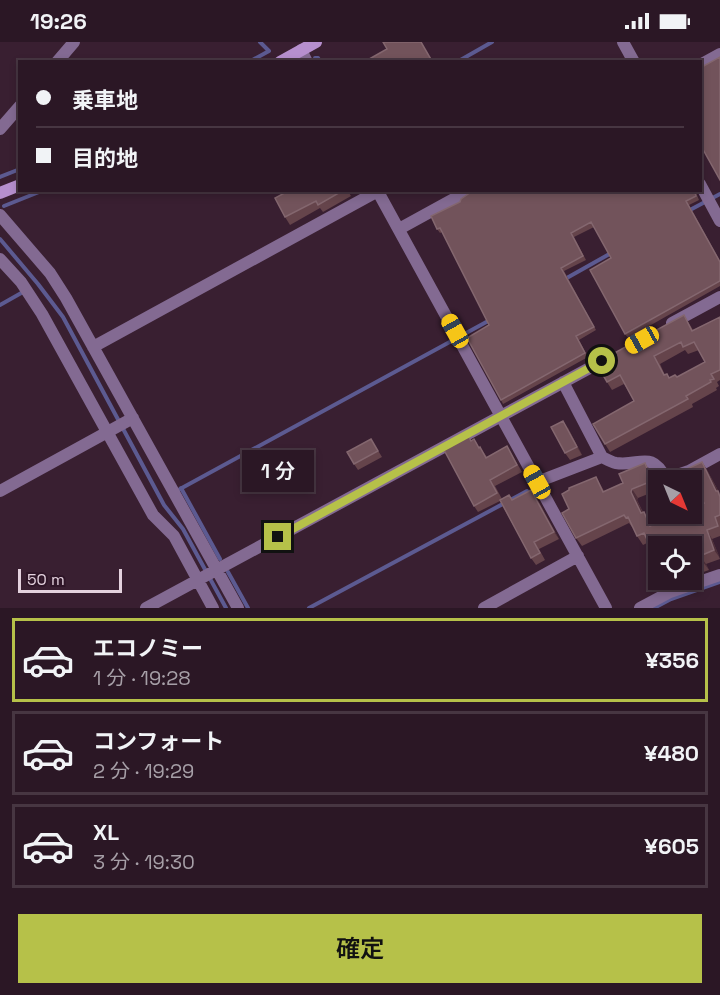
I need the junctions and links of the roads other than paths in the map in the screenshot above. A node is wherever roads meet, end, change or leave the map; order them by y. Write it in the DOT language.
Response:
graph roads {
  1 [pos="74,42"];
  2 [pos="316,42"];
  3 [pos="623,42"];
  4 [pos="720,54"];
  5 [pos="304,56"];
  6 [pos="59,60"];
  7 [pos="288,60"];
  8 [pos="633,60"];
  9 [pos="702,64"];
  10 [pos="18,108"];
  11 [pos="0,129"];
  12 [pos="18,186"];
  13 [pos="703,189"];
  14 [pos="375,192"];
  15 [pos="378,192"];
  16 [pos="466,192"];
  17 [pos="0,193"];
  18 [pos="0,215"];
  19 [pos="720,220"];
  20 [pos="399,229"];
  21 [pos="0,259"];
  22 [pos="720,297"];
  23 [pos="657,331"];
  24 [pos="93,347"];
  25 [pos="626,348"];
  26 [pos="563,382"];
  27 [pos="501,416"];
  28 [pos="130,420"];
  29 [pos="109,431"];
  30 [pos="720,454"];
  31 [pos="602,458"];
  32 [pos="537,482"];
  33 [pos="0,491"];
  34 [pos="578,556"];
  35 [pos="215,571"];
  36 [pos="720,575"];
  37 [pos="199,579"];
  38 [pos="146,608"];
  39 [pos="213,608"];
  40 [pos="238,608"];
  41 [pos="484,608"];
  42 [pos="606,608"];
  43 [pos="640,608"];
  1 -- 6 [label="street"];
  2 -- 5 [label="main road"];
  3 -- 8 [label="street"];
  4 -- 9 [label="street"];
  5 -- 7 [label="main road"];
  10 -- 11 [label="street"];
  12 -- 17 [label="main road"];
  13 -- 19 [label="street"];
  14 -- 24 [label="street"];
  15 -- 20 [label="street"];
  16 -- 20 [label="street"];
  18 -- 24 [label="street"];
  20 -- 27 [label="street"];
  21 -- 29 [label="street"];
  22 -- 23 [label="street"];
  24 -- 28 [label="street"];
  25 -- 26 [label="street"];
  26 -- 27 [label="street"];
  26 -- 31 [label="street"];
  27 -- 32 [label="street"];
  27 -- 35 [label="street"];
  28 -- 29 [label="street"];
  28 -- 35 [label="street"];
  29 -- 33 [label="street"];
  29 -- 37 [label="street"];
  30 -- 31 [label="street"];
  31 -- 32 [label="street"];
  32 -- 34 [label="street"];
  34 -- 41 [label="street"];
  34 -- 42 [label="street"];
  35 -- 37 [label="street"];
  35 -- 40 [label="street"];
  36 -- 43 [label="street"];
  37 -- 38 [label="street"];
  37 -- 39 [label="street"];
}
